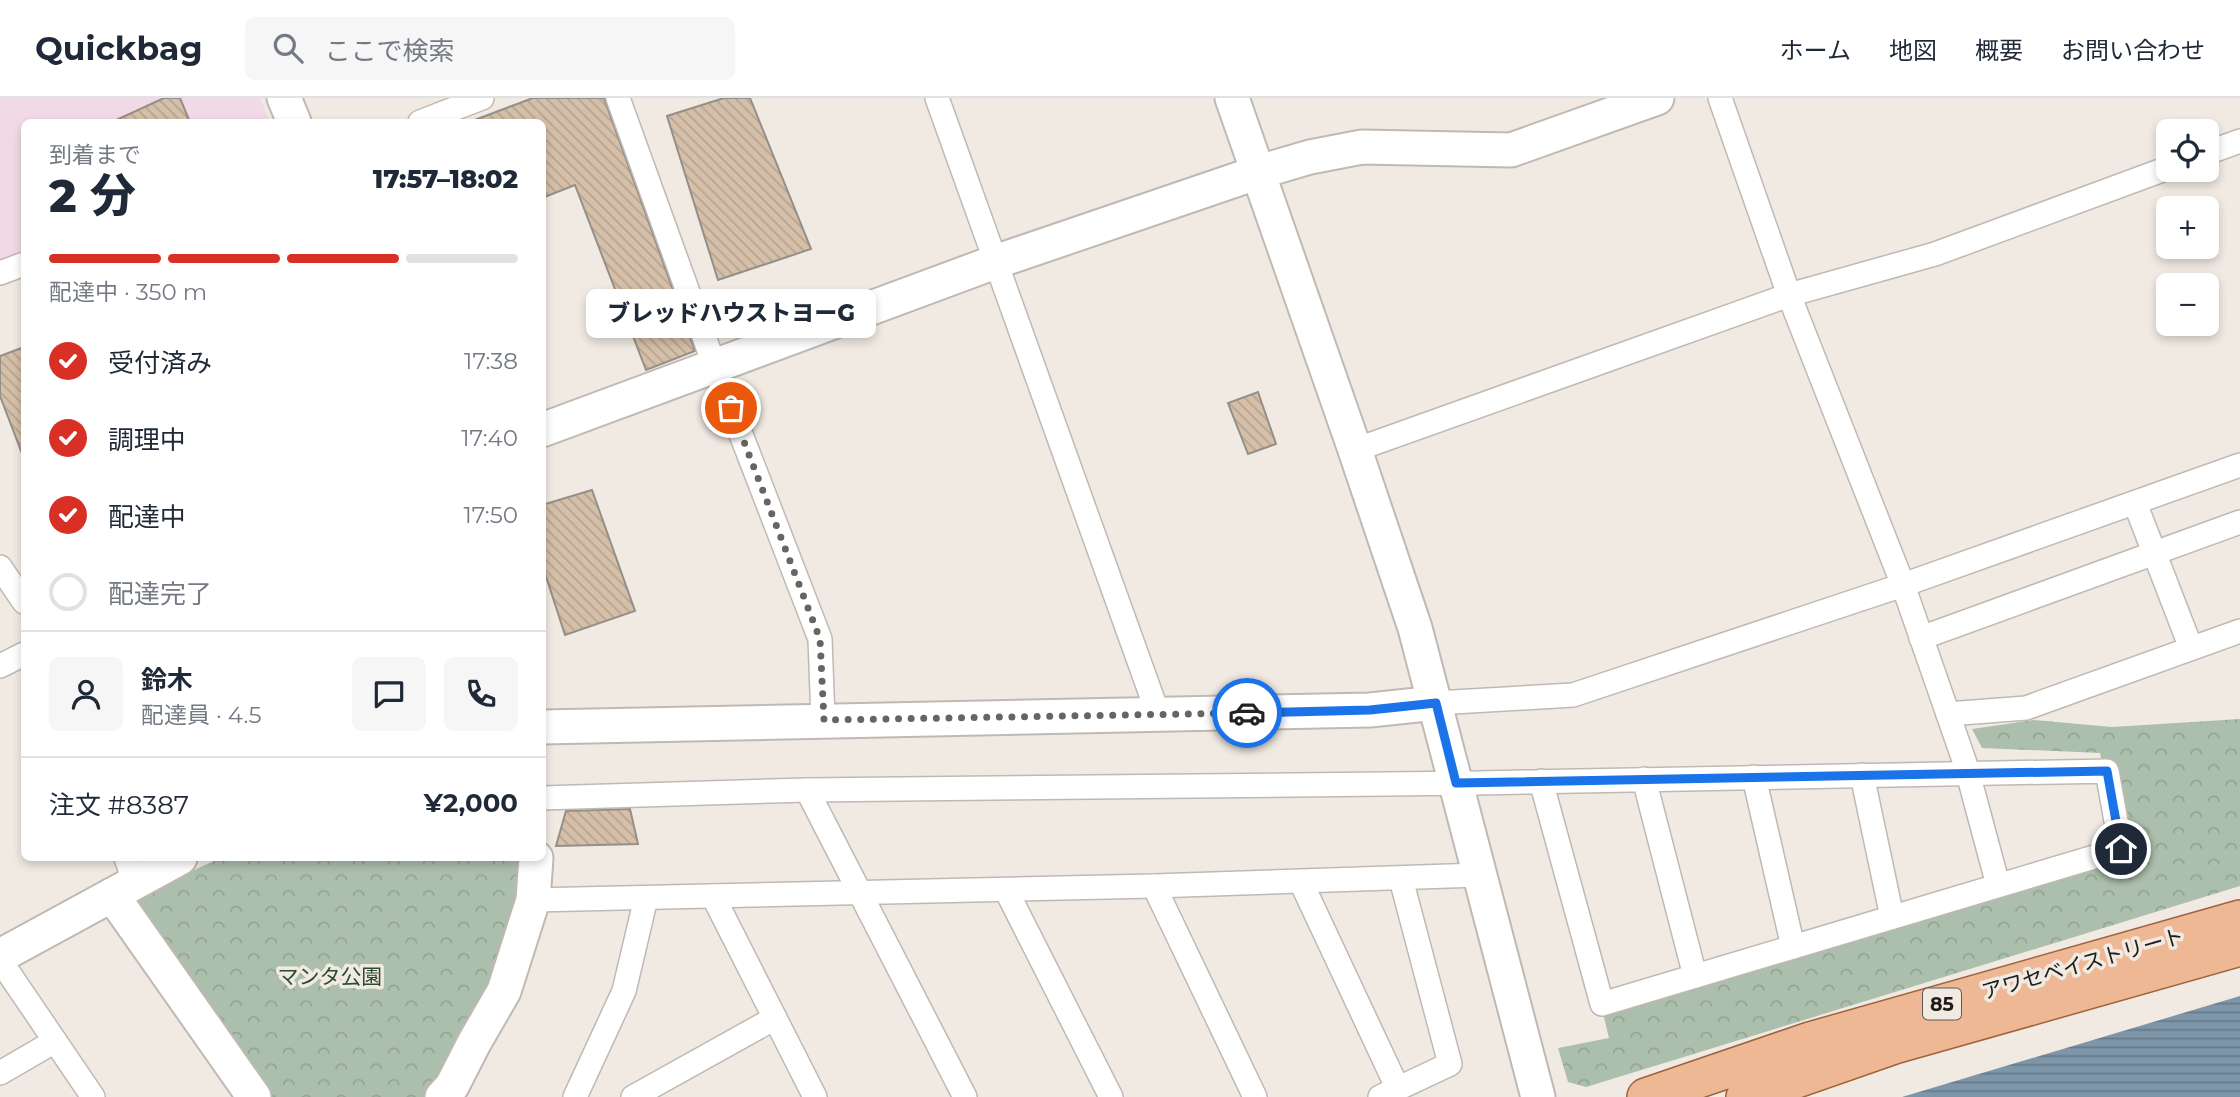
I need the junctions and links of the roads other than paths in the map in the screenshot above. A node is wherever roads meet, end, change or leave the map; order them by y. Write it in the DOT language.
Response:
graph roads {
  1 [pos="284,98"];
  2 [pos="482,98"];
  3 [pos="618,98"];
  4 [pos="937,98"];
  5 [pos="1232,98"];
  6 [pos="1657,98"];
  7 [pos="1720,98"];
  8 [pos="293,119"];
  9 [pos="428,119"];
  10 [pos="2240,141"];
  11 [pos="2219,149"];
  12 [pos="2156,171"];
  13 [pos="1259,172"];
  14 [pos="995,262"];
  15 [pos="21,265"];
  16 [pos="0,272"];
  17 [pos="1789,295"];
  18 [pos="715,367"];
  19 [pos="546,429"];
  20 [pos="1355,450"];
  21 [pos="2240,466"];
  22 [pos="2135,503"];
  23 [pos="2240,522"];
  24 [pos="2154,553"];
  25 [pos="0,567"];
  26 [pos="1903,585"];
  27 [pos="21,598"];
  28 [pos="2240,631"];
  29 [pos="1921,638"];
  30 [pos="2191,648"];
  31 [pos="21,656"];
  32 [pos="0,666"];
  33 [pos="1436,703"];
  34 [pos="1158,714"];
  35 [pos="1948,714"];
  36 [pos="824,720"];
  37 [pos="546,727"];
  38 [pos="1968,773"];
  39 [pos="1862,775"];
  40 [pos="1754,778"];
  41 [pos="1644,779"];
  42 [pos="1541,781"];
  43 [pos="1456,783"];
  44 [pos="807,790"];
  45 [pos="546,798"];
  46 [pos="172,861"];
  47 [pos="536,861"];
  48 [pos="1479,875"];
  49 [pos="124,879"];
  50 [pos="1401,879"];
  51 [pos="1301,882"];
  52 [pos="1998,885"];
  53 [pos="1154,886"];
  54 [pos="1006,890"];
  55 [pos="860,894"];
  56 [pos="713,896"];
  57 [pos="646,898"];
  58 [pos="533,900"];
  59 [pos="1892,917"];
  60 [pos="2240,919"];
  61 [pos="1793,947"];
  62 [pos="2240,947"];
  63 [pos="0,958"];
  64 [pos="1695,976"];
  65 [pos="775,1018"];
  66 [pos="55,1041"];
  67 [pos="0,1073"];
  68 [pos="1389,1093"];
  69 [pos="93,1097"];
  70 [pos="254,1097"];
  71 [pos="442,1097"];
  72 [pos="575,1097"];
  73 [pos="632,1097"];
  74 [pos="815,1097"];
  75 [pos="965,1097"];
  76 [pos="1111,1097"];
  77 [pos="1255,1097"];
  78 [pos="1538,1097"];
  79 [pos="1646,1097"];
  80 [pos="1745,1097"];
  1 -- 8 [label="street"];
  2 -- 9 [label="street"];
  3 -- 18 [label="street"];
  4 -- 14 [label="street"];
  5 -- 13 [label="street"];
  6 -- 13 [label="street"];
  7 -- 17 [label="street"];
  10 -- 11 [label="street"];
  12 -- 17 [label="street"];
  13 -- 14 [label="street"];
  13 -- 20 [label="street"];
  14 -- 18 [label="street"];
  14 -- 34 [label="street"];
  15 -- 16 [label="street"];
  17 -- 20 [label="street"];
  17 -- 26 [label="street"];
  18 -- 19 [label="street"];
  18 -- 36 [label="street"];
  20 -- 33 [label="street"];
  21 -- 22 [label="street"];
  22 -- 24 [label="street"];
  22 -- 26 [label="street"];
  23 -- 24 [label="street"];
  24 -- 29 [label="street"];
  24 -- 30 [label="street"];
  25 -- 27 [label="street"];
  26 -- 29 [label="street"];
  26 -- 33 [label="street"];
  28 -- 30 [label="street"];
  29 -- 35 [label="street"];
  30 -- 35 [label="street"];
  31 -- 32 [label="street"];
  33 -- 34 [label="street"];
  33 -- 43 [label="street"];
  34 -- 36 [label="street"];
  35 -- 38 [label="street"];
  36 -- 37 [label="street"];
  38 -- 39 [label="street"];
  38 -- 52 [label="street"];
  38 -- 52 [label="street"];
  39 -- 40 [label="street"];
  39 -- 59 [label="street"];
  40 -- 41 [label="street"];
  40 -- 61 [label="street"];
  41 -- 42 [label="street"];
  41 -- 64 [label="street"];
  42 -- 43 [label="street"];
  42 -- 64 [label="street"];
  43 -- 44 [label="street"];
  43 -- 48 [label="street"];
  44 -- 45 [label="street"];
  44 -- 55 [label="street"];
  46 -- 49 [label="street"];
  47 -- 58 [label="street"];
  48 -- 50 [label="street"];
  48 -- 78 [label="street"];
  49 -- 63 [label="street"];
  49 -- 70 [label="street"];
  50 -- 51 [label="street"];
  50 -- 68 [label="street"];
  51 -- 53 [label="street"];
  51 -- 68 [label="street"];
  52 -- 59 [label="street"];
  53 -- 54 [label="street"];
  53 -- 77 [label="street"];
  54 -- 55 [label="street"];
  54 -- 76 [label="street"];
  55 -- 56 [label="street"];
  55 -- 75 [label="street"];
  56 -- 57 [label="street"];
  56 -- 65 [label="street"];
  57 -- 58 [label="street"];
  57 -- 72 [label="street"];
  58 -- 71 [label="street"];
  59 -- 61 [label="street"];
  60 -- 79 [label="main road, アワセベイストリート / 85"];
  61 -- 64 [label="street"];
  62 -- 80 [label="main road, アワセベイストリート / 85"];
  63 -- 66 [label="street"];
  65 -- 73 [label="street"];
  65 -- 74 [label="street"];
  66 -- 67 [label="street"];
  66 -- 69 [label="street"];
}
